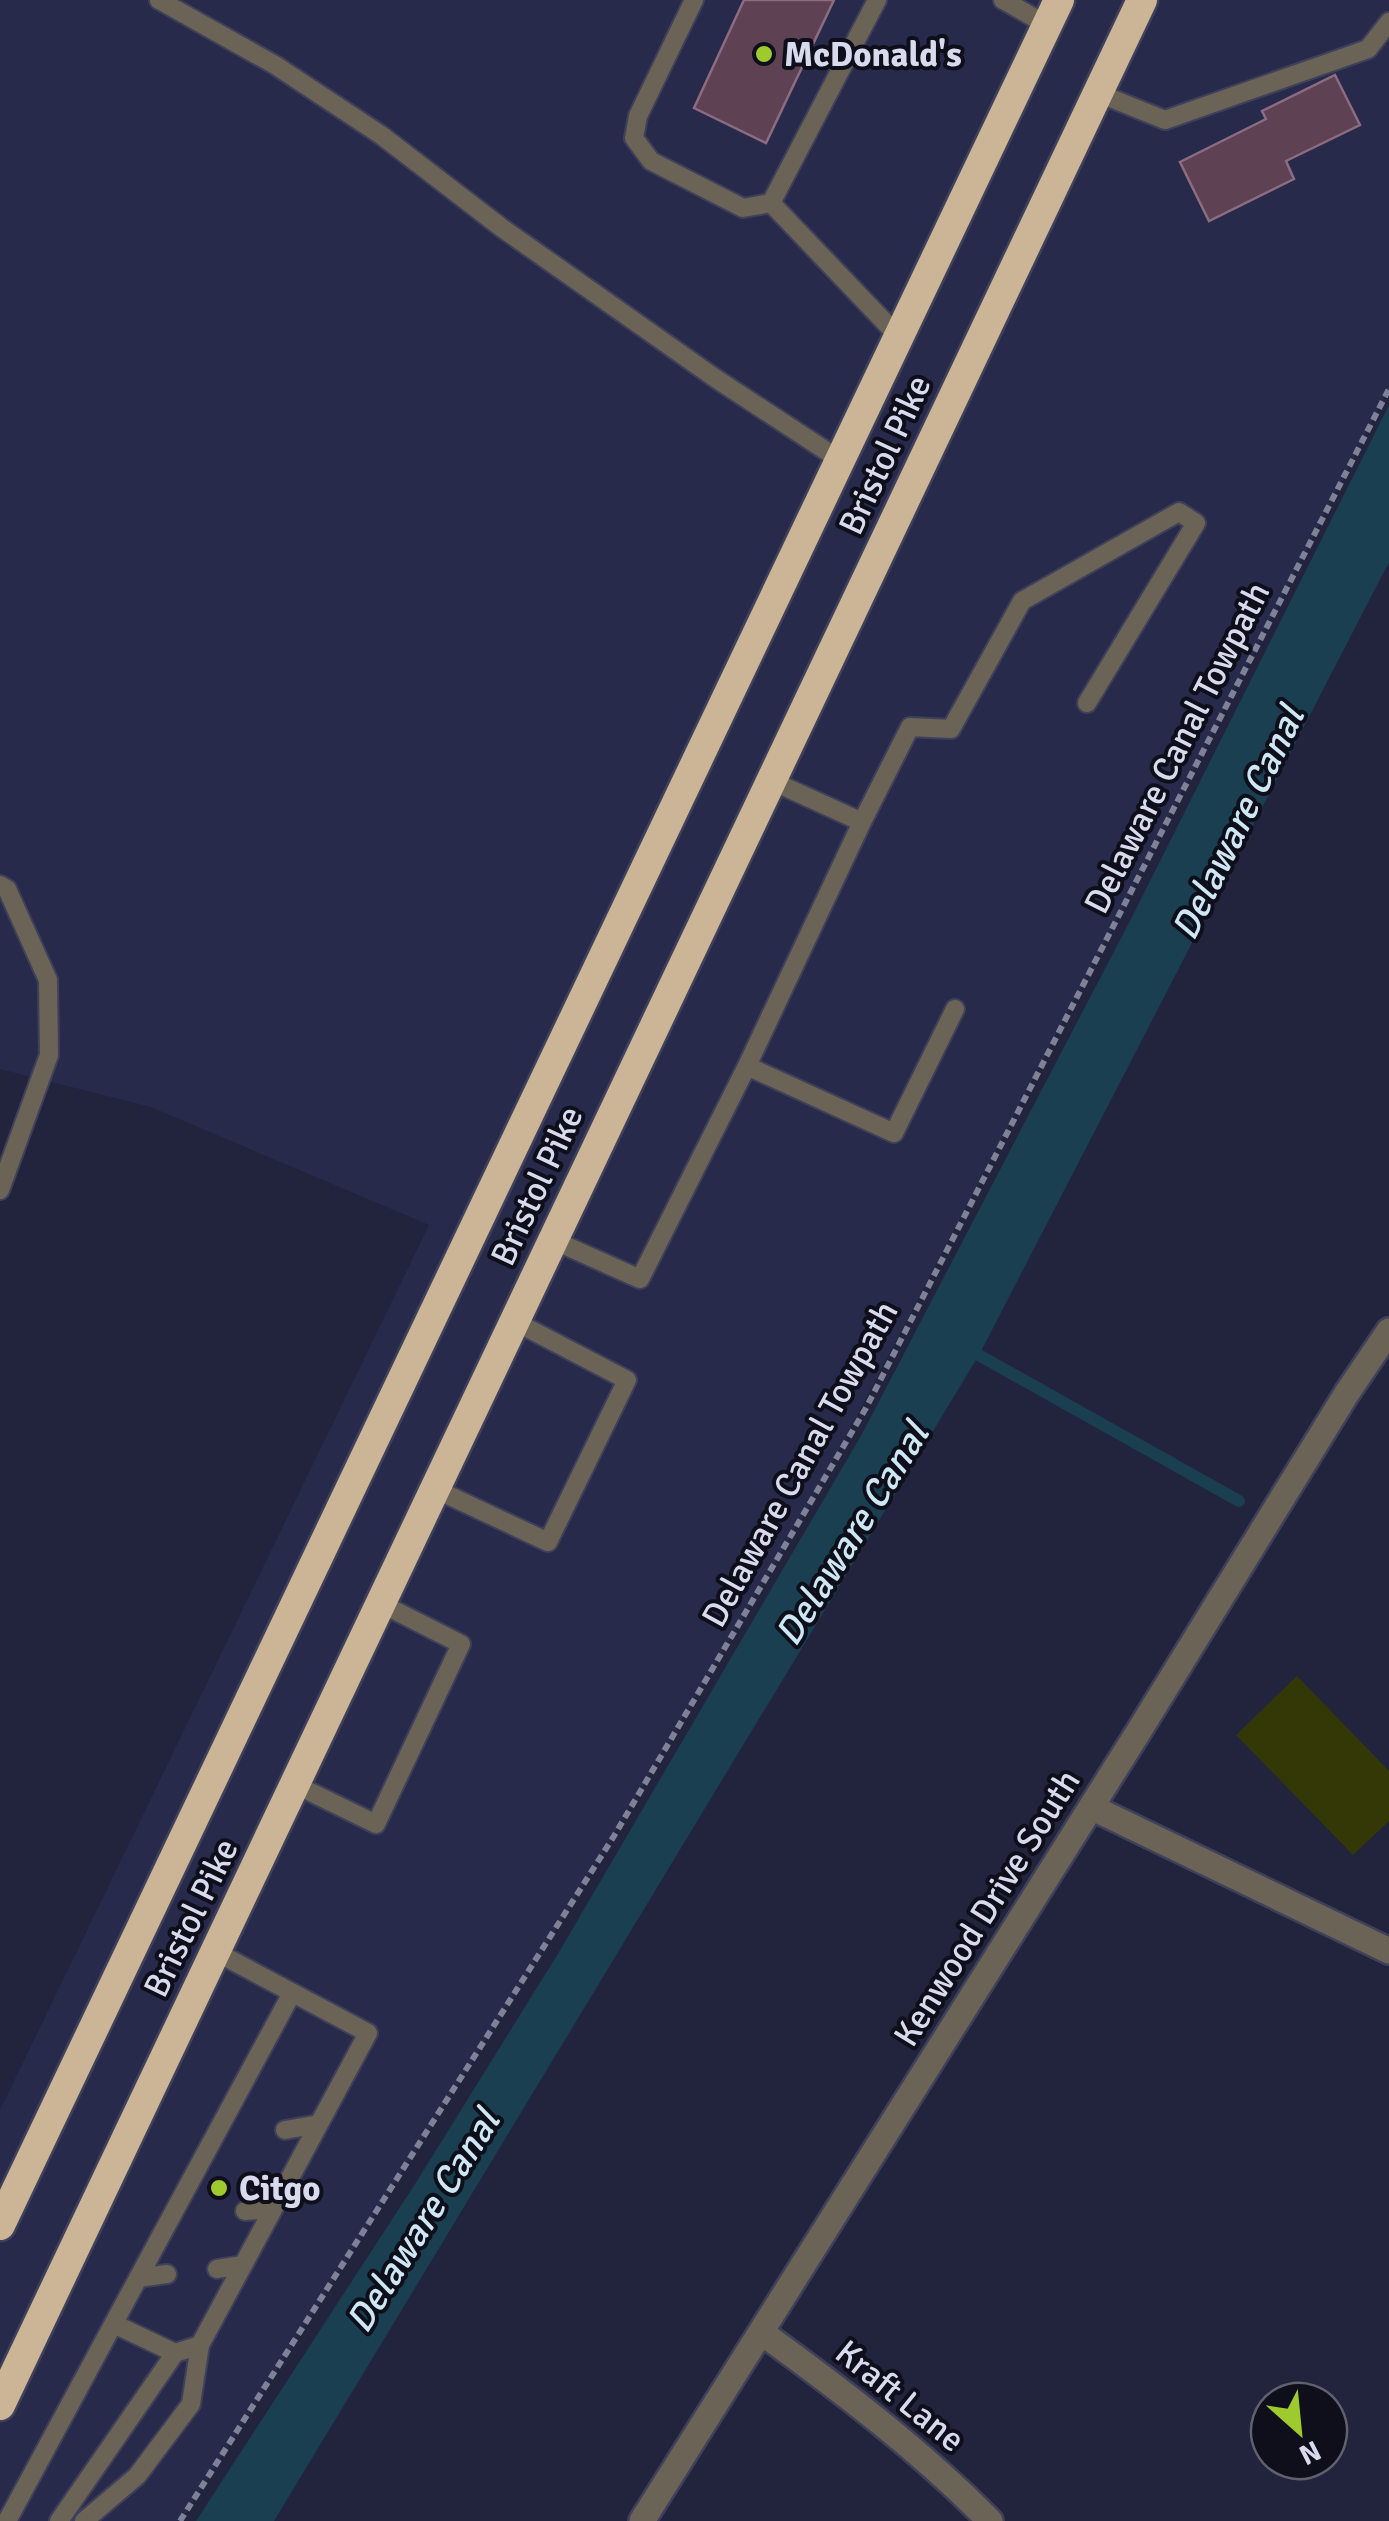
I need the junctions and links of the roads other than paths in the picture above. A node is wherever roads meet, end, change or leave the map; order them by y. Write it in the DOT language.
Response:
graph roads {
  1 [pos="159,0"];
  2 [pos="694,0"];
  3 [pos="877,0"];
  4 [pos="1004,0"];
  5 [pos="1142,0"];
  6 [pos="1053,12"];
  7 [pos="1389,22"];
  8 [pos="1098,92"];
  9 [pos="772,203"];
  10 [pos="899,337"];
  11 [pos="840,460"];
  12 [pos="1087,703"];
  13 [pos="772,782"];
  14 [pos="862,822"];
  15 [pos="0,885"];
  16 [pos="955,1009"];
  17 [pos="747,1066"];
  18 [pos="0,1190"];
  19 [pos="553,1240"];
  20 [pos="514,1322"];
  21 [pos="1389,1331"];
  22 [pos="435,1489"];
  23 [pos="380,1602"];
  24 [pos="296,1785"];
  25 [pos="1091,1807"];
  26 [pos="1389,1951"];
  27 [pos="216,1952"];
  28 [pos="292,1993"];
  29 [pos="319,2124"];
  30 [pos="286,2130"];
  31 [pos="234,2139"];
  32 [pos="211,2143"];
  33 [pos="273,2209"];
  34 [pos="245,2210"];
  35 [pos="197,2214"];
  36 [pos="174,2215"];
  37 [pos="0,2225"];
  38 [pos="242,2266"];
  39 [pos="218,2268"];
  40 [pos="166,2274"];
  41 [pos="138,2278"];
  42 [pos="114,2324"];
  43 [pos="760,2332"];
  44 [pos="200,2345"];
  45 [pos="176,2353"];
  46 [pos="0,2404"];
  47 [pos="7,2521"];
  48 [pos="60,2521"];
  49 [pos="84,2521"];
  50 [pos="642,2521"];
  51 [pos="990,2521"];
  1 -- 11 [label="lane"];
  2 -- 9 [label="lane"];
  3 -- 9 [label="lane"];
  4 -- 6 [label="lane"];
  5 -- 8 [label="highway, Bristol Pike"];
  6 -- 10 [label="highway, Bristol Pike"];
  7 -- 8 [label="lane"];
  8 -- 13 [label="highway, Bristol Pike"];
  9 -- 10 [label="lane"];
  10 -- 11 [label="highway, Bristol Pike"];
  11 -- 37 [label="highway, Bristol Pike"];
  12 -- 14 [label="lane"];
  13 -- 14 [label="lane"];
  13 -- 19 [label="highway, Bristol Pike"];
  14 -- 17 [label="lane"];
  15 -- 18 [label="lane"];
  16 -- 17 [label="lane"];
  17 -- 19 [label="lane"];
  19 -- 20 [label="highway, Bristol Pike"];
  20 -- 22 [label="highway, Bristol Pike"];
  20 -- 22 [label="lane"];
  21 -- 25 [label="street, Kenwood Drive South"];
  22 -- 23 [label="highway, Bristol Pike"];
  23 -- 24 [label="highway, Bristol Pike"];
  23 -- 24 [label="lane"];
  24 -- 27 [label="highway, Bristol Pike"];
  25 -- 26 [label="street"];
  25 -- 43 [label="street, Kenwood Drive South"];
  27 -- 28 [label="lane"];
  27 -- 46 [label="highway, Bristol Pike"];
  28 -- 29 [label="lane"];
  28 -- 32 [label="lane"];
  29 -- 30 [label="lane"];
  29 -- 33 [label="lane"];
  31 -- 32 [label="lane"];
  32 -- 36 [label="lane"];
  33 -- 34 [label="lane"];
  33 -- 38 [label="lane"];
  35 -- 36 [label="lane"];
  36 -- 41 [label="lane"];
  38 -- 39 [label="lane"];
  38 -- 44 [label="lane"];
  40 -- 41 [label="lane"];
  41 -- 42 [label="lane"];
  42 -- 45 [label="lane"];
  42 -- 47 [label="lane"];
  43 -- 50 [label="street, Kenwood Drive South"];
  43 -- 51 [label="street, Kraft Lane"];
  44 -- 45 [label="lane"];
  44 -- 49 [label="lane"];
  45 -- 48 [label="lane"];
}
